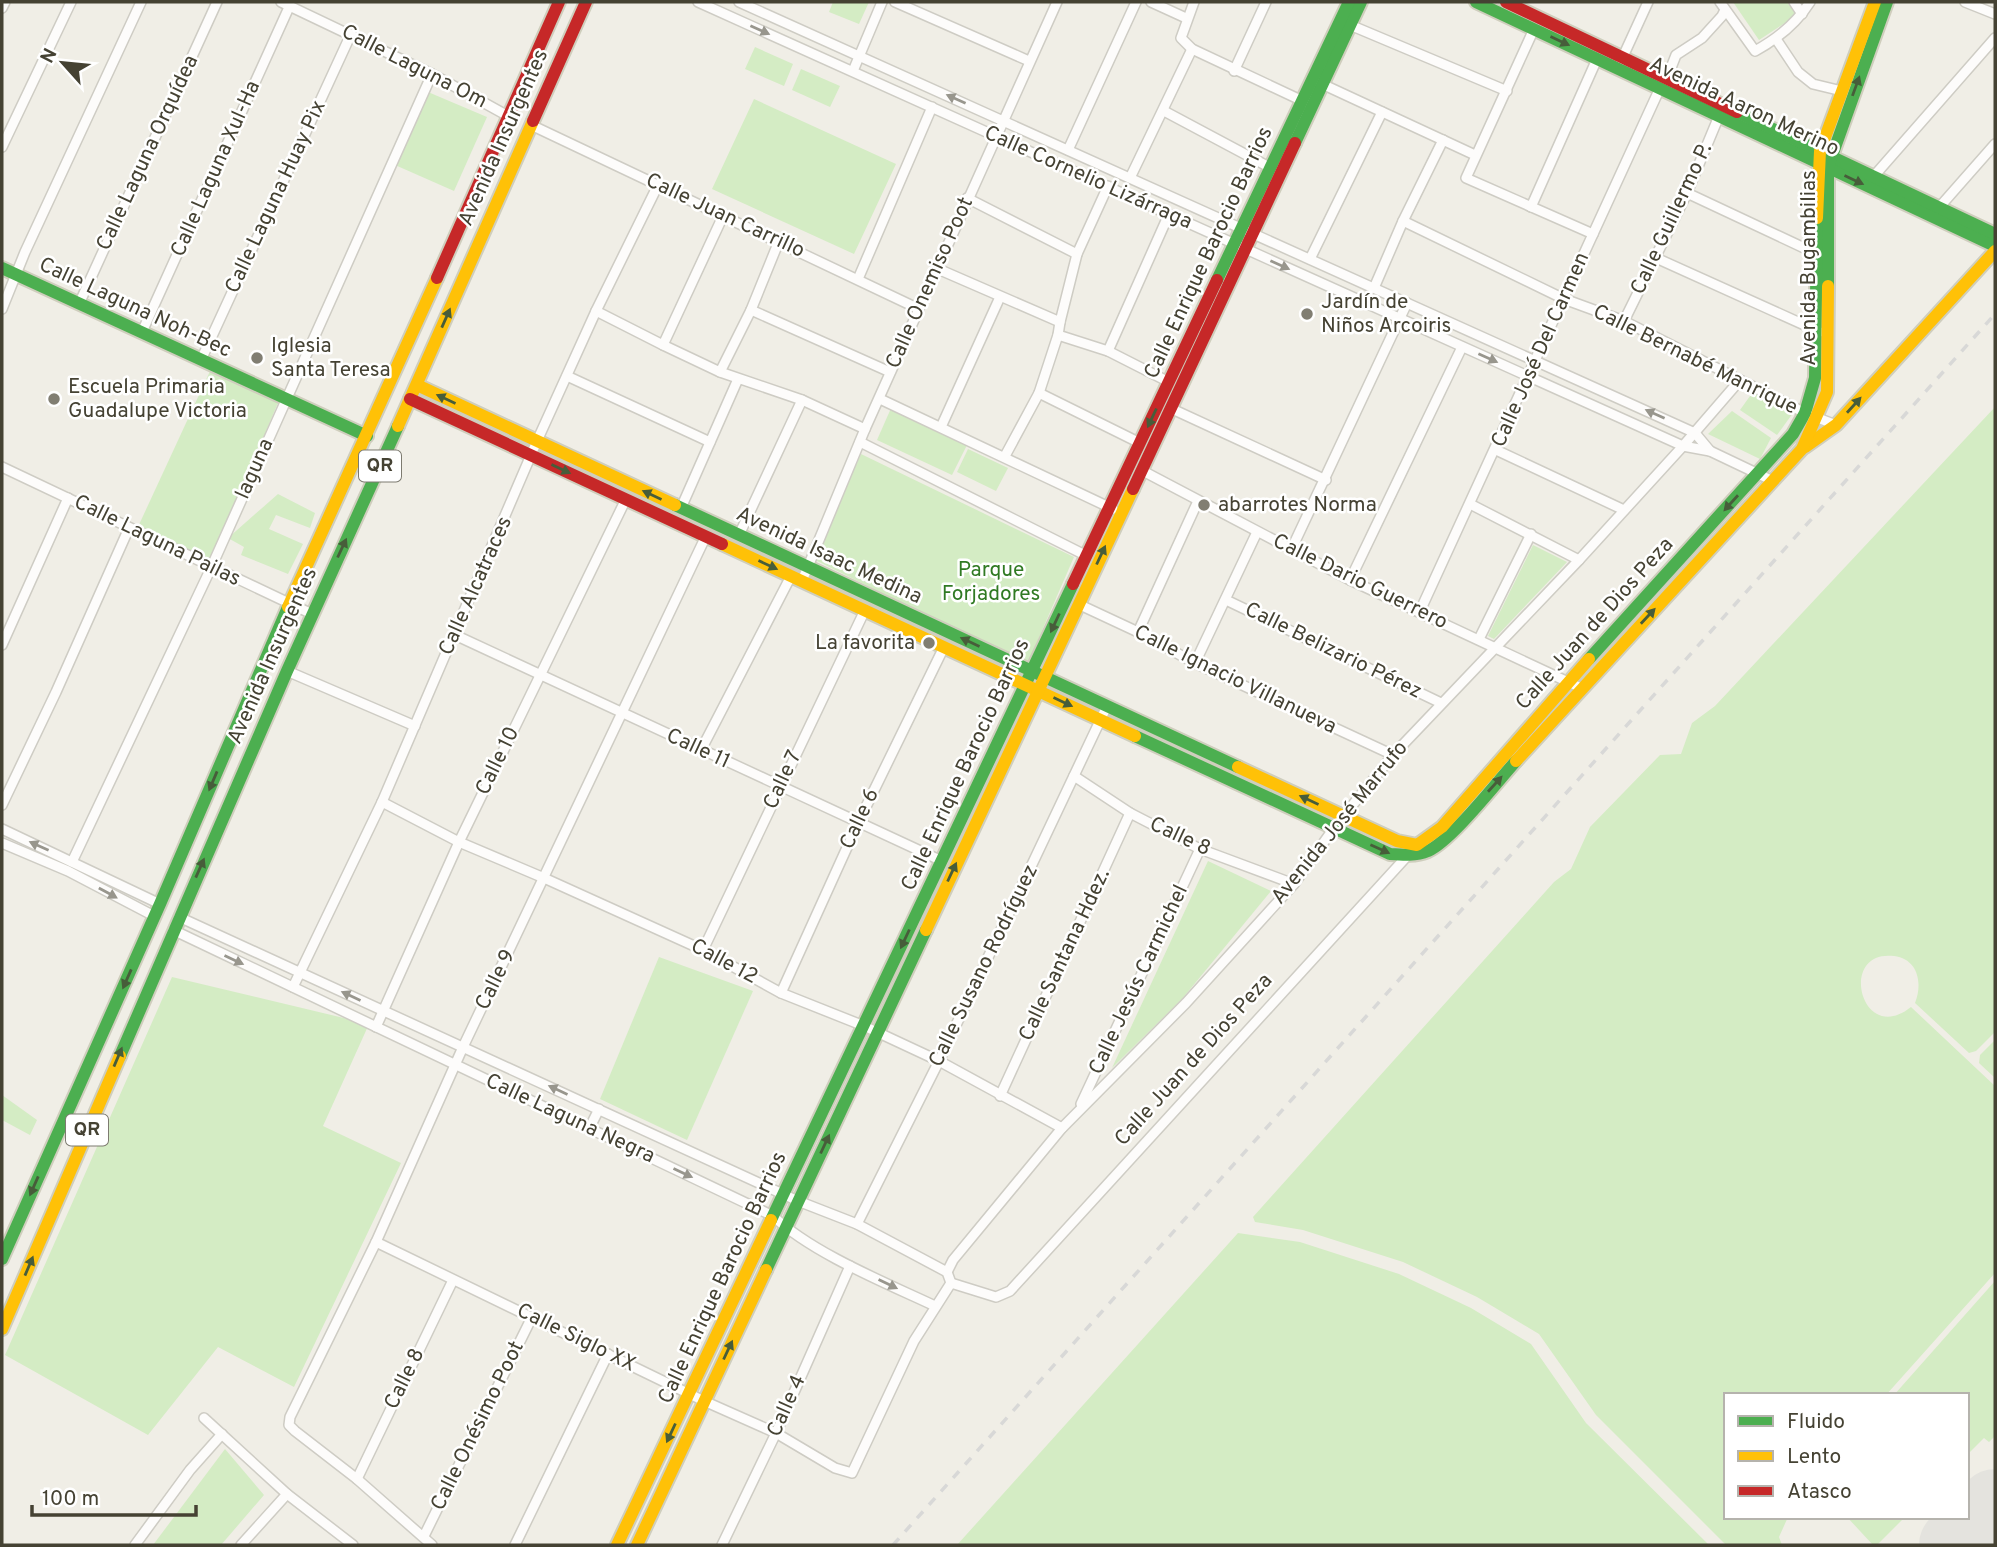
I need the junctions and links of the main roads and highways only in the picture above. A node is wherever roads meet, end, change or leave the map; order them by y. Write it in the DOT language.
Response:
graph roads {
  1 [pos="559,2"];
  2 [pos="586,2"];
  3 [pos="1349,2"];
  4 [pos="1361,2"];
  5 [pos="1476,2"];
  6 [pos="1506,2"];
  7 [pos="1875,2"];
  8 [pos="1887,2"];
  9 [pos="1621,63"];
  10 [pos="1663,83"];
  11 [pos="1307,103"];
  12 [pos="1824,159"];
  13 [pos="1935,212"];
  14 [pos="1247,231"];
  15 [pos="1995,234"];
  16 [pos="1240,246"];
  17 [pos="1995,249"];
  18 [pos="442,267"];
  19 [pos="2,268"];
  20 [pos="464,276"];
  21 [pos="1823,333"];
  22 [pos="417,386"];
  23 [pos="410,399"];
  24 [pos="1811,415"];
  25 [pos="367,436"];
  26 [pos="1802,449"];
  27 [pos="1115,510"];
  28 [pos="1038,674"];
  29 [pos="1032,687"];
  30 [pos="1181,740"];
  31 [pos="1174,754"];
  32 [pos="1417,845"];
  33 [pos="1407,856"];
  34 [pos="108,1021"];
  35 [pos="129,1031"];
  36 [pos="45,1161"];
  37 [pos="69,1171"];
  38 [pos="2,1259"];
  39 [pos="2,1329"];
  40 [pos="617,1545"];
  41 [pos="637,1545"];
  1 -- 18 [label="main road, Avenida Insurgentes / QR"];
  2 -- 20 [label="main road, Avenida Insurgentes / QR"];
  3 -- 11 [label="main road, Calle Enrique Barocio Barrios"];
  4 -- 11 [label="main road, Calle Enrique Barocio Barrios"];
  5 -- 9 [label="main road, Avenida Aaron Merino, one-way"];
  6 -- 9 [label="main road, Avenida Aaron Merino"];
  7 -- 12 [label="main road, Avenida Bugambilias"];
  12 -- 8 [label="main road, Avenida Bugambilias, one-way"];
  9 -- 10 [label="main road, Avenida Aaron Merino"];
  10 -- 12 [label="main road, Avenida Aaron Merino"];
  10 -- 12 [label="main road, Avenida Aaron Merino"];
  11 -- 14 [label="main road, Calle Enrique Barocio Barrios"];
  11 -- 14 [label="main road, Calle Enrique Barocio Barrios"];
  12 -- 13 [label="main road, Avenida Aaron Merino, one-way"];
  12 -- 13 [label="main road, Avenida Aaron Merino"];
  12 -- 21 [label="main road, Avenida Bugambilias"];
  12 -- 21 [label="main road, Avenida Bugambilias"];
  13 -- 15 [label="main road, Avenida Aaron Merino"];
  13 -- 17 [label="main road, Avenida Aaron Merino"];
  14 -- 16 [label="main road, Calle Enrique Barocio Barrios"];
  16 -- 27 [label="main road, Calle Enrique Barocio Barrios, one-way"];
  16 -- 27 [label="main road, Calle Enrique Barocio Barrios"];
  26 -- 17 [label="main road, Calle Juan de Dios Peza, one-way"];
  18 -- 20 [label="main road"];
  18 -- 25 [label="main road, Avenida Insurgentes / QR"];
  19 -- 25 [label="main road, Calle Laguna Noh-Bec"];
  22 -- 20 [label="main road, Avenida Insurgentes / QR, one-way"];
  21 -- 24 [label="main road, Avenida Bugambilias"];
  22 -- 23 [label="main road, Avenida Insurgentes / QR"];
  28 -- 22 [label="main road, Avenida Isaac Medina, one-way"];
  23 -- 29 [label="main road, Avenida Isaac Medina, one-way"];
  35 -- 23 [label="main road, Avenida Insurgentes / QR, one-way"];
  24 -- 26 [label="main road, Calle Juan de Dios Peza"];
  24 -- 32 [label="main road, Calle Juan de Dios Peza, one-way"];
  25 -- 34 [label="main road, Avenida Insurgentes / QR, one-way"];
  33 -- 26 [label="main road, Calle Juan de Dios Peza, one-way"];
  27 -- 28 [label="main road, Calle Enrique Barocio Barrios, one-way"];
  28 -- 27 [label="main road, Calle Enrique Barocio Barrios, one-way"];
  28 -- 29 [label="main road, Calle Enrique Barocio Barrios"];
  28 -- 30 [label="main road, Avenida Isaac Medina"];
  29 -- 31 [label="main road, Avenida Isaac Medina, one-way"];
  29 -- 40 [label="main road, Calle Enrique Barocio Barrios, one-way"];
  41 -- 29 [label="main road, Calle Enrique Barocio Barrios, one-way"];
  30 -- 31 [label="main road"];
  32 -- 30 [label="main road, Avenida Isaac Medina, one-way"];
  31 -- 33 [label="main road, Avenida Isaac Medina, one-way"];
  34 -- 35 [label="main road"];
  34 -- 36 [label="main road, Avenida Insurgentes / QR"];
  37 -- 35 [label="main road, Avenida Insurgentes / QR, one-way"];
  36 -- 37 [label="main road"];
  36 -- 38 [label="main road, Avenida Insurgentes / QR, one-way"];
  39 -- 37 [label="main road, Avenida Insurgentes / QR, one-way"];
}
